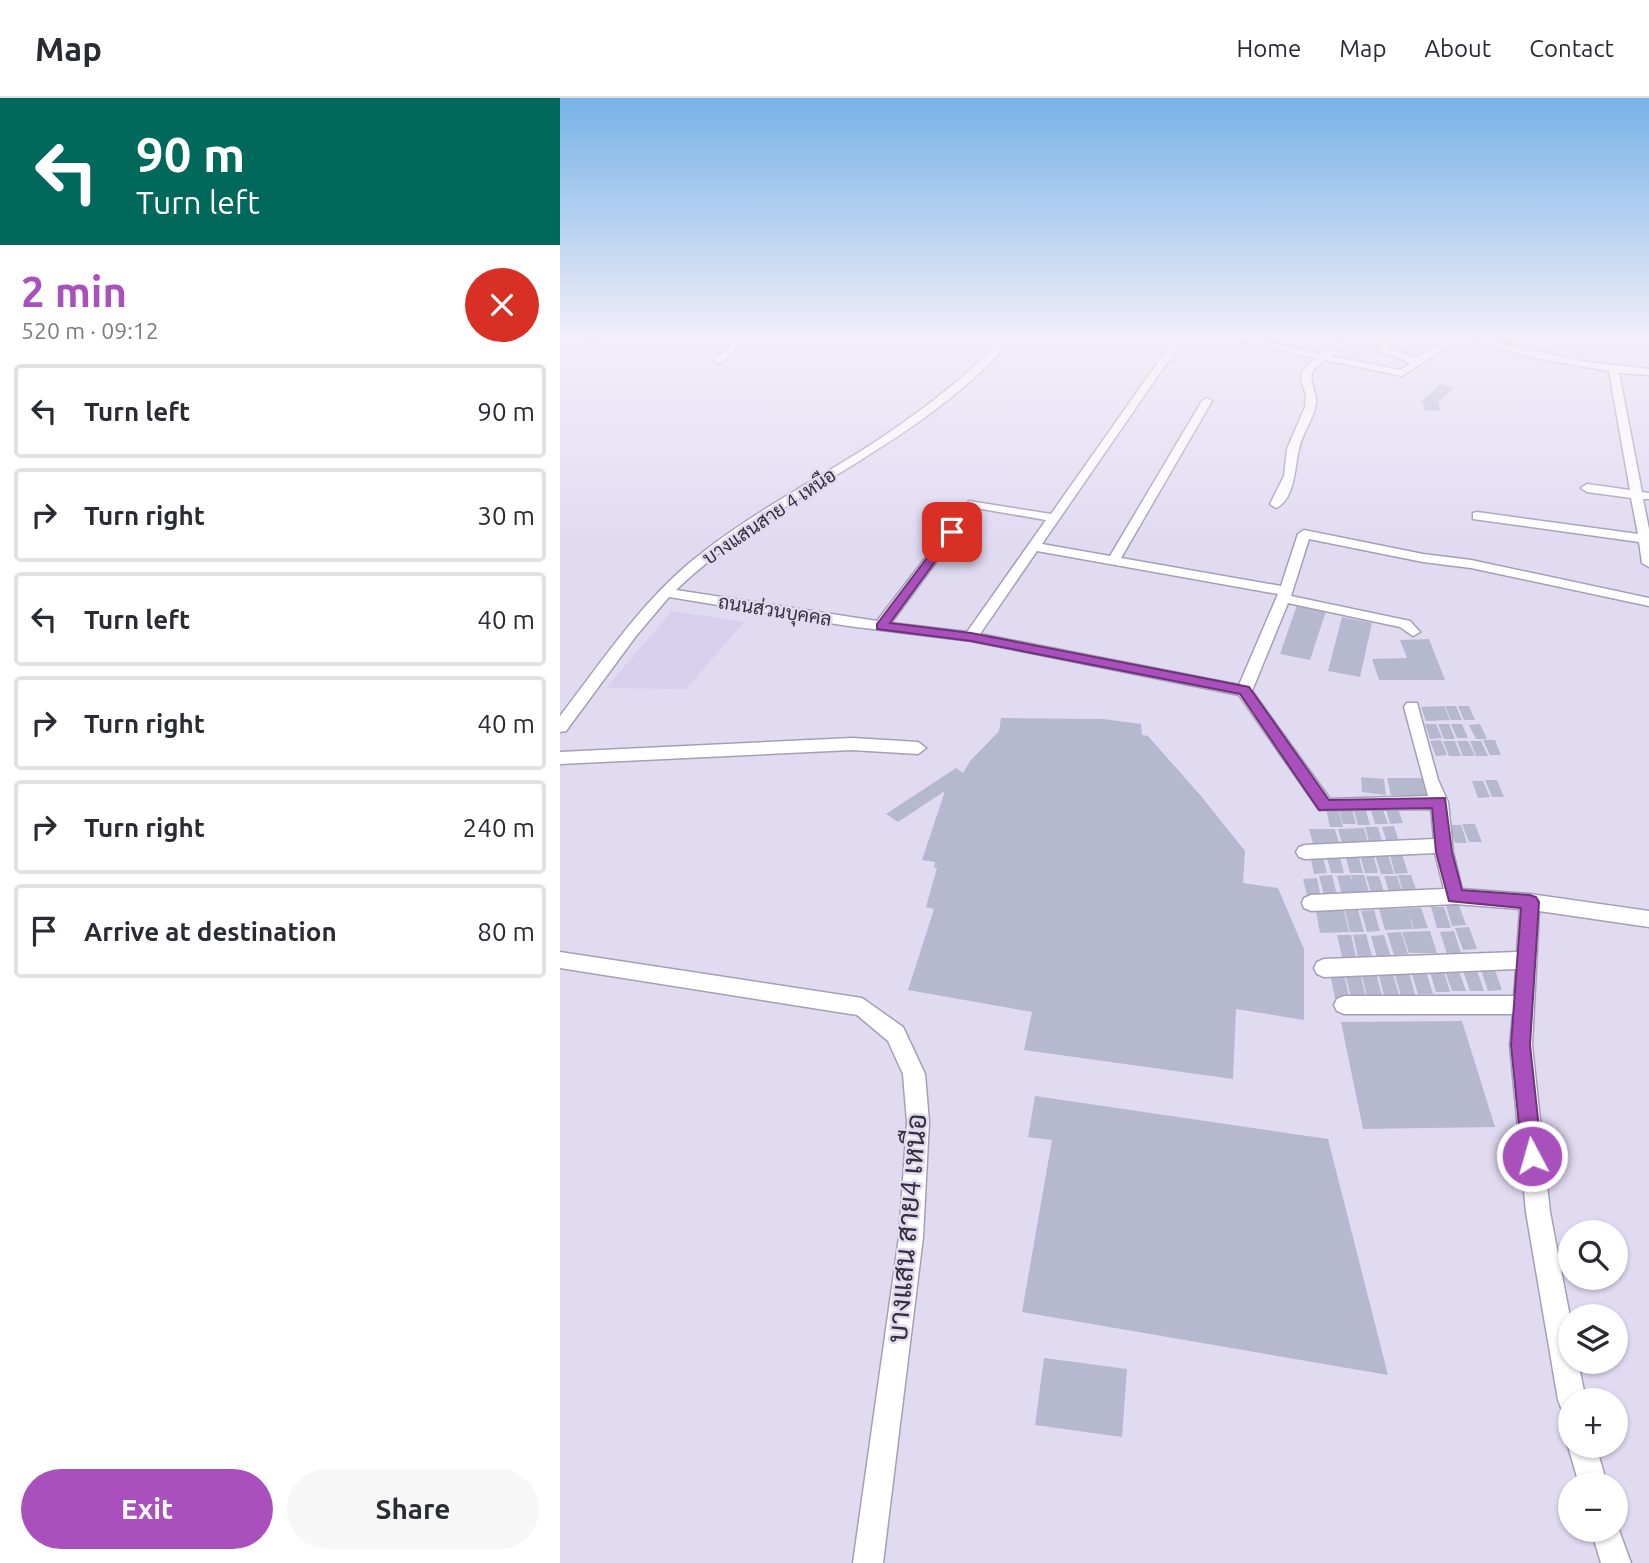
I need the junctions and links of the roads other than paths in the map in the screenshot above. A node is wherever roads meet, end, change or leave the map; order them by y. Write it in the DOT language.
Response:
graph roads {
  1 [pos="934,406"];
  2 [pos="1133,406"];
  3 [pos="1204,406"];
  4 [pos="1311,406"];
  5 [pos="1622,406"];
  6 [pos="1587,488"];
  7 [pos="1643,496"];
  8 [pos="1276,504"];
  9 [pos="1476,516"];
  10 [pos="1055,518"];
  11 [pos="1644,539"];
  12 [pos="1035,547"];
  13 [pos="1114,560"];
  14 [pos="1649,563"];
  15 [pos="668,593"];
  16 [pos="1285,595"];
  17 [pos="1649,603"];
  18 [pos="881,626"];
  19 [pos="1413,632"];
  20 [pos="971,637"];
  21 [pos="1244,691"];
  22 [pos="1412,707"];
  23 [pos="560,727"];
  24 [pos="918,748"];
  25 [pos="560,758"];
  26 [pos="1439,802"];
  27 [pos="1443,846"];
  28 [pos="1305,852"];
  29 [pos="1455,896"];
  30 [pos="1530,902"];
  31 [pos="1311,903"];
  32 [pos="1649,919"];
  33 [pos="560,960"];
  34 [pos="1525,960"];
  35 [pos="1324,968"];
  36 [pos="1344,1004"];
  37 [pos="1523,1005"];
  38 [pos="1570,1388"];
  39 [pos="1610,1542"];
  40 [pos="869,1563"];
  41 [pos="1616,1563"];
  1 -- 15 [label="street, บางแสนสาย 4 เหนือ"];
  2 -- 10 [label="street"];
  3 -- 13 [label="street"];
  4 -- 8 [label="street"];
  5 -- 7 [label="street"];
  6 -- 7 [label="street"];
  7 -- 11 [label="street"];
  9 -- 11 [label="street"];
  10 -- 12 [label="street"];
  10 -- 18 [label="street"];
  11 -- 14 [label="street"];
  12 -- 13 [label="street"];
  12 -- 20 [label="street"];
  13 -- 16 [label="street"];
  15 -- 18 [label="street, ถนนส่วนบุคคล"];
  15 -- 23 [label="street, บางแสนสาย 4 เหนือ"];
  16 -- 17 [label="street"];
  16 -- 19 [label="street"];
  16 -- 21 [label="street"];
  18 -- 20 [label="street, ถนนส่วนบุคคล"];
  20 -- 21 [label="street, ถนนส่วนบุคคล"];
  21 -- 26 [label="street"];
  22 -- 26 [label="street"];
  24 -- 25 [label="street"];
  26 -- 27 [label="street"];
  27 -- 28 [label="street"];
  27 -- 29 [label="street"];
  29 -- 30 [label="street"];
  29 -- 31 [label="street"];
  30 -- 32 [label="street"];
  30 -- 34 [label="street"];
  33 -- 40 [label="street, บางแสน สาย4 เหนือ"];
  34 -- 35 [label="street"];
  34 -- 37 [label="street"];
  36 -- 37 [label="street"];
  37 -- 38 [label="street"];
  39 -- 41 [label="street"];
}
